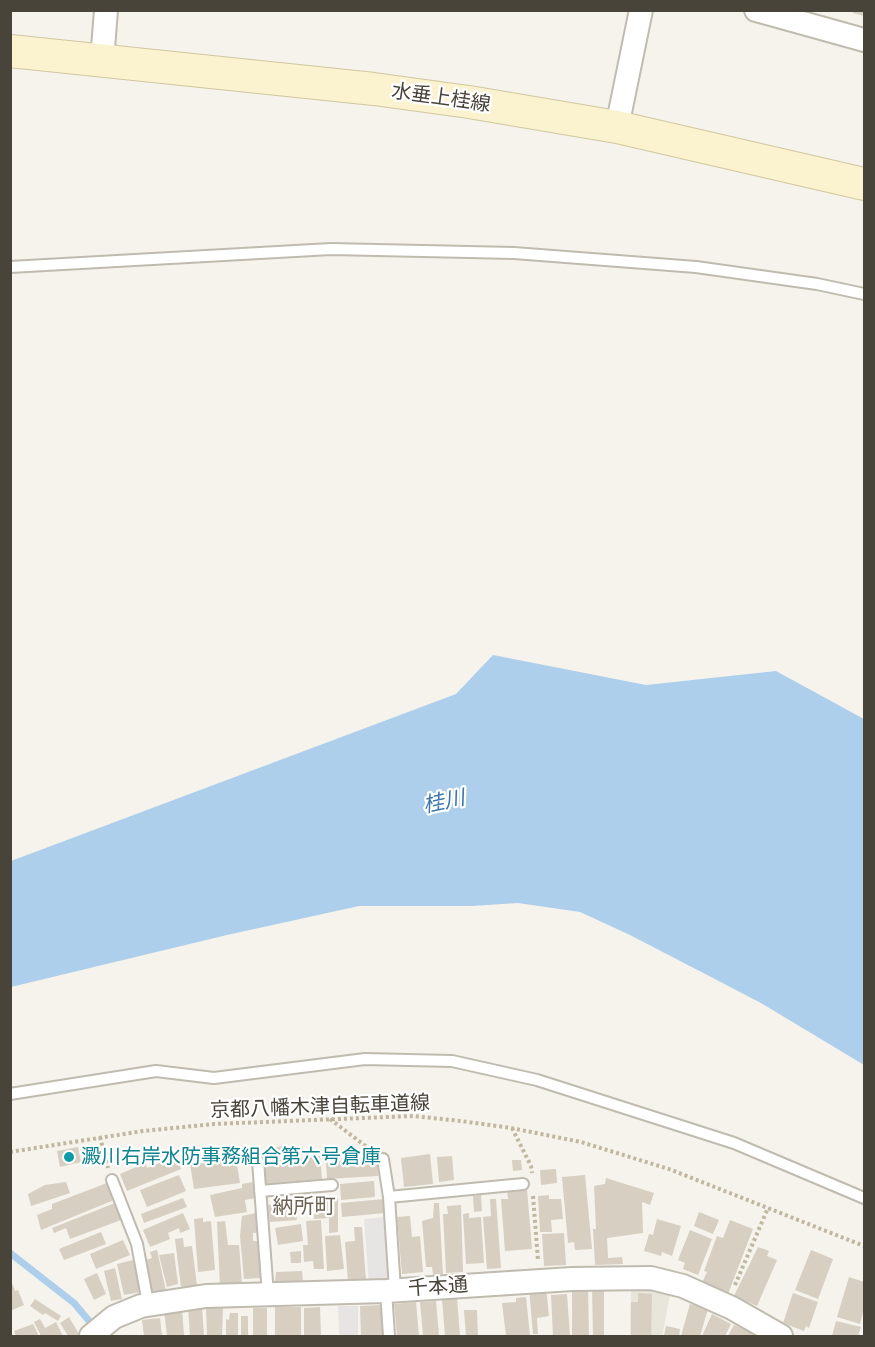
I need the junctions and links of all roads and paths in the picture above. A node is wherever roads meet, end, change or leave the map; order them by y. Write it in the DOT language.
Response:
graph roads {
  1 [pos="106,10"];
  2 [pos="641,10"];
  3 [pos="756,10"];
  4 [pos="864,40"];
  5 [pos="10,51"];
  6 [pos="102,61"];
  7 [pos="617,127"];
  8 [pos="864,184"];
  9 [pos="10,267"];
  10 [pos="864,294"];
  11 [pos="10,1094"];
  12 [pos="330,1119"];
  13 [pos="511,1128"];
  14 [pos="100,1137"];
  15 [pos="10,1152"];
  16 [pos="384,1159"];
  17 [pos="258,1161"];
  18 [pos="112,1180"];
  19 [pos="529,1184"];
  20 [pos="332,1185"];
  21 [pos="260,1191"];
  22 [pos="388,1197"];
  23 [pos="864,1198"];
  24 [pos="768,1208"];
  25 [pos="864,1246"];
  26 [pos="539,1281"];
  27 [pos="391,1290"];
  28 [pos="268,1295"];
  29 [pos="148,1303"];
  30 [pos="726,1305"];
  31 [pos="91,1336"];
  32 [pos="388,1336"];
  33 [pos="781,1336"];
  1 -- 6 [label="street"];
  2 -- 7 [label="street"];
  3 -- 4 [label="street"];
  5 -- 6 [label="main road, 水垂上桂線"];
  6 -- 7 [label="main road, 水垂上桂線"];
  7 -- 8 [label="main road, 水垂上桂線"];
  9 -- 10 [label="lane"];
  11 -- 23 [label="lane"];
  12 -- 13 [label="path, 京都八幡木津自転車道線"];
  12 -- 14 [label="path, 京都八幡木津自転車道線"];
  12 -- 16 [label="path"];
  13 -- 19 [label="path"];
  13 -- 24 [label="path, 京都八幡木津自転車道線"];
  14 -- 15 [label="path, 京都八幡木津自転車道線"];
  14 -- 18 [label="path"];
  16 -- 22 [label="lane"];
  17 -- 21 [label="lane"];
  18 -- 29 [label="lane"];
  19 -- 22 [label="lane"];
  19 -- 26 [label="path"];
  20 -- 21 [label="lane"];
  21 -- 28 [label="lane"];
  22 -- 27 [label="lane"];
  24 -- 25 [label="path, 京都八幡木津自転車道線"];
  24 -- 30 [label="path"];
  26 -- 27 [label="street, 千本通"];
  26 -- 30 [label="street, 千本通"];
  27 -- 28 [label="street, 千本通"];
  27 -- 32 [label="lane"];
  28 -- 29 [label="street, 千本通"];
  29 -- 31 [label="street, 千本通"];
  30 -- 33 [label="street, 千本通"];
}
